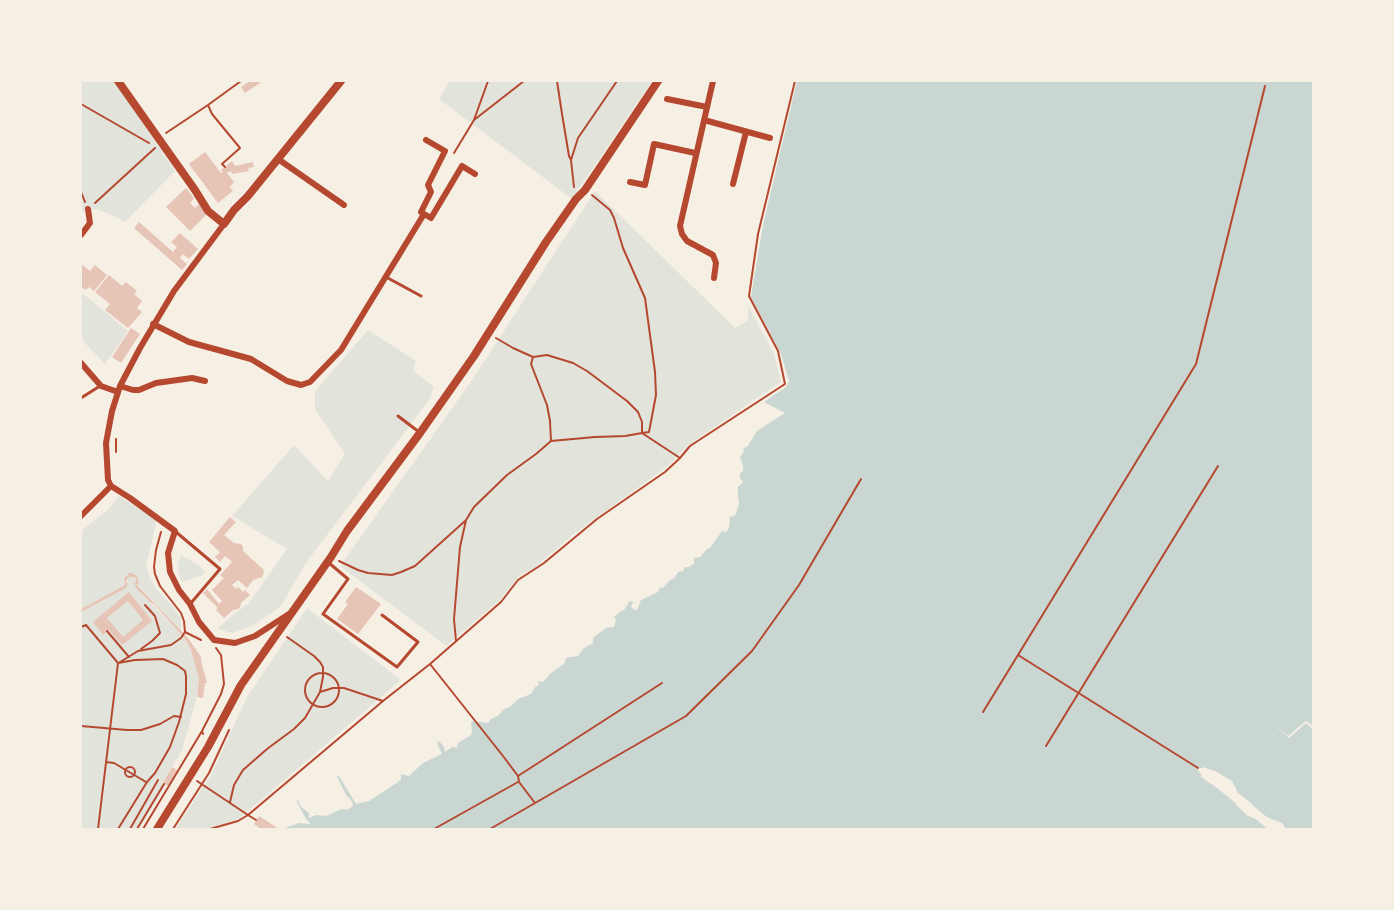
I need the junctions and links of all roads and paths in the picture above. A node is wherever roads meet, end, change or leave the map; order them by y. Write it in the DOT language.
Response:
graph roads {
  1 [pos="118,81"];
  2 [pos="241,81"];
  3 [pos="341,81"];
  4 [pos="488,81"];
  5 [pos="524,81"];
  6 [pos="557,81"];
  7 [pos="617,81"];
  8 [pos="658,81"];
  9 [pos="713,81"];
  10 [pos="795,81"];
  11 [pos="1265,86"];
  12 [pos="667,99"];
  13 [pos="81,104"];
  14 [pos="208,105"];
  15 [pos="707,107"];
  16 [pos="704,120"];
  17 [pos="746,132"];
  18 [pos="164,134"];
  19 [pos="770,138"];
  20 [pos="426,140"];
  21 [pos="695,153"];
  22 [pos="278,159"];
  23 [pos="571,160"];
  24 [pos="225,167"];
  25 [pos="475,174"];
  26 [pos="630,182"];
  27 [pos="733,184"];
  28 [pos="585,190"];
  29 [pos="576,199"];
  30 [pos="344,205"];
  31 [pos="87,209"];
  32 [pos="424,214"];
  33 [pos="224,224"];
  34 [pos="81,235"];
  35 [pos="386,277"];
  36 [pos="714,278"];
  37 [pos="421,296"];
  38 [pos="153,324"];
  39 [pos="487,333"];
  40 [pos="533,357"];
  41 [pos="81,363"];
  42 [pos="205,381"];
  43 [pos="101,386"];
  44 [pos="119,389"];
  45 [pos="81,398"];
  46 [pos="398,416"];
  47 [pos="420,434"];
  48 [pos="642,434"];
  49 [pos="116,438"];
  50 [pos="551,441"];
  51 [pos="116,455"];
  52 [pos="680,458"];
  53 [pos="1218,466"];
  54 [pos="861,479"];
  55 [pos="111,486"];
  56 [pos="81,516"];
  57 [pos="466,520"];
  58 [pos="175,531"];
  59 [pos="329,560"];
  60 [pos="190,604"];
  61 [pos="145,605"];
  62 [pos="295,610"];
  63 [pos="382,615"];
  64 [pos="81,627"];
  65 [pos="109,632"];
  66 [pos="279,632"];
  67 [pos="203,640"];
  68 [pos="456,641"];
  69 [pos="213,645"];
  70 [pos="138,651"];
  71 [pos="1018,655"];
  72 [pos="129,657"];
  73 [pos="118,663"];
  74 [pos="430,664"];
  75 [pos="323,673"];
  76 [pos="662,683"];
  77 [pos="339,688"];
  78 [pos="320,692"];
  79 [pos="1078,694"];
  80 [pos="383,701"];
  81 [pos="313,705"];
  82 [pos="983,712"];
  83 [pos="181,717"];
  84 [pos="81,726"];
  85 [pos="110,729"];
  86 [pos="202,731"];
  87 [pos="1046,746"];
  88 [pos="208,747"];
  89 [pos="106,762"];
  90 [pos="1198,768"];
  91 [pos="125,770"];
  92 [pos="134,775"];
  93 [pos="189,776"];
  94 [pos="518,776"];
  95 [pos="158,780"];
  96 [pos="519,782"];
  97 [pos="147,783"];
  98 [pos="164,784"];
  99 [pos="230,802"];
  100 [pos="535,803"];
  101 [pos="248,815"];
  102 [pos="138,817"];
  103 [pos="142,820"];
  104 [pos="256,820"];
  105 [pos="98,829"];
  106 [pos="118,829"];
  107 [pos="130,829"];
  108 [pos="137,829"];
  109 [pos="143,829"];
  110 [pos="157,829"];
  111 [pos="210,829"];
  112 [pos="434,829"];
  113 [pos="490,829"];
  1 -- 33 [label="street"];
  2 -- 14 [label="path"];
  3 -- 22 [label="street"];
  4 -- 5 [label="path"];
  6 -- 23 [label="path"];
  7 -- 23 [label="path"];
  8 -- 28 [label="street"];
  9 -- 15 [label="street"];
  10 -- 52 [label="path"];
  11 -- 71 [label="path"];
  12 -- 15 [label="street"];
  13 -- 31 [label="path"];
  14 -- 18 [label="path"];
  14 -- 24 [label="path"];
  15 -- 16 [label="street"];
  16 -- 17 [label="street"];
  16 -- 21 [label="street"];
  17 -- 19 [label="street"];
  17 -- 27 [label="street"];
  20 -- 32 [label="street"];
  21 -- 26 [label="street"];
  21 -- 36 [label="street"];
  22 -- 30 [label="street"];
  22 -- 33 [label="street"];
  23 -- 29 [label="path"];
  25 -- 32 [label="street"];
  28 -- 29 [label="street"];
  28 -- 48 [label="path"];
  29 -- 39 [label="street"];
  31 -- 34 [label="street"];
  32 -- 35 [label="street"];
  33 -- 38 [label="street"];
  35 -- 37 [label="lane"];
  35 -- 38 [label="street"];
  38 -- 44 [label="street"];
  39 -- 40 [label="path"];
  39 -- 47 [label="street"];
  40 -- 48 [label="path"];
  40 -- 50 [label="path"];
  41 -- 43 [label="street"];
  42 -- 44 [label="street"];
  43 -- 44 [label="street"];
  43 -- 45 [label="lane"];
  44 -- 55 [label="street"];
  46 -- 47 [label="lane"];
  47 -- 59 [label="street"];
  48 -- 50 [label="path"];
  48 -- 52 [label="path"];
  49 -- 51 [label="path"];
  50 -- 57 [label="path"];
  52 -- 68 [label="path"];
  53 -- 79 [label="path"];
  54 -- 100 [label="path"];
  55 -- 56 [label="street"];
  55 -- 58 [label="street"];
  57 -- 59 [label="path"];
  57 -- 68 [label="path"];
  58 -- 60 [label="street"];
  58 -- 60 [label="lane"];
  59 -- 62 [label="street"];
  59 -- 63 [label="lane"];
  60 -- 62 [label="street"];
  61 -- 70 [label="path"];
  62 -- 66 [label="street"];
  64 -- 73 [label="path"];
  65 -- 72 [label="path"];
  66 -- 75 [label="path"];
  66 -- 88 [label="street"];
  67 -- 70 [label="path"];
  68 -- 74 [label="path"];
  69 -- 86 [label="path"];
  70 -- 72 [label="path"];
  71 -- 79 [label="path"];
  71 -- 82 [label="path"];
  72 -- 73 [label="path"];
  73 -- 83 [label="path"];
  73 -- 85 [label="path"];
  74 -- 80 [label="path"];
  74 -- 94 [label="path"];
  75 -- 77 [label="path"];
  75 -- 78 [label="path"];
  75 -- 81 [label="path"];
  76 -- 94 [label="path"];
  77 -- 78 [label="path"];
  77 -- 80 [label="path"];
  77 -- 81 [label="path"];
  78 -- 81 [label="path"];
  79 -- 87 [label="path"];
  79 -- 90 [label="path"];
  80 -- 101 [label="path"];
  81 -- 99 [label="path"];
  83 -- 85 [label="path"];
  83 -- 97 [label="path"];
  84 -- 85 [label="path"];
  85 -- 89 [label="path"];
  86 -- 88 [label="path"];
  86 -- 109 [label="path"];
  88 -- 93 [label="street"];
  89 -- 91 [label="path"];
  89 -- 105 [label="path"];
  91 -- 92 [label="path"];
  91 -- 92 [label="path"];
  92 -- 97 [label="path"];
  93 -- 99 [label="path"];
  93 -- 110 [label="street"];
  94 -- 96 [label="path"];
  95 -- 102 [label="path"];
  96 -- 100 [label="path"];
  96 -- 112 [label="path"];
  97 -- 106 [label="path"];
  98 -- 103 [label="path"];
  99 -- 101 [label="path"];
  100 -- 113 [label="path"];
  101 -- 104 [label="path"];
  101 -- 111 [label="path"];
  102 -- 103 [label="path"];
  102 -- 107 [label="path"];
  103 -- 108 [label="path"];
}
